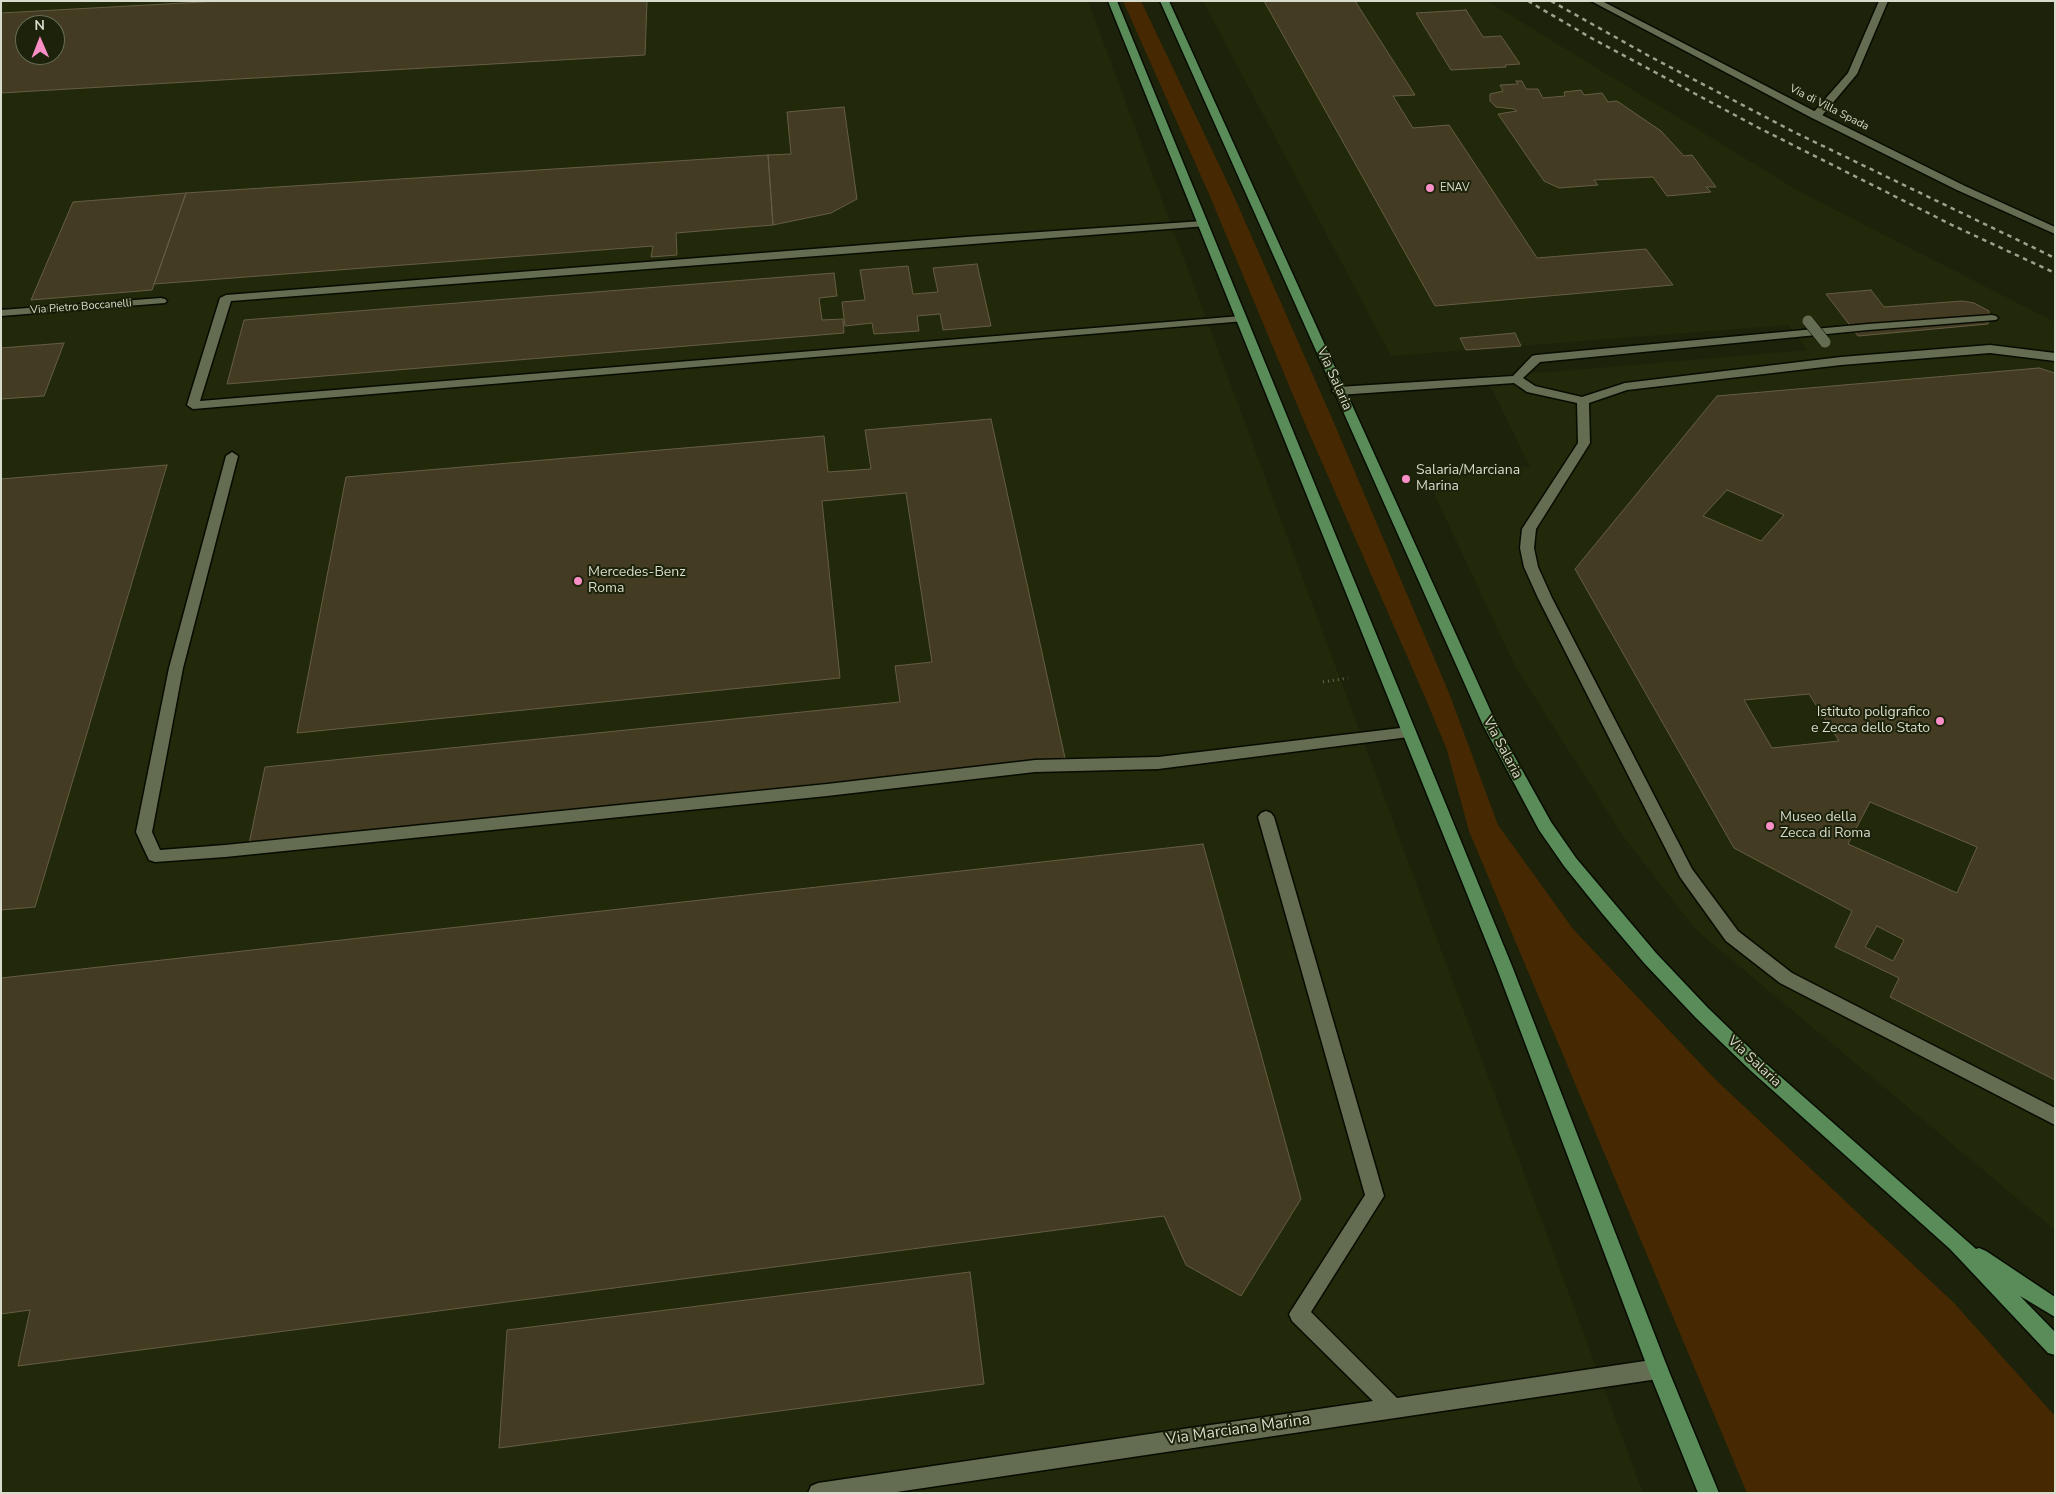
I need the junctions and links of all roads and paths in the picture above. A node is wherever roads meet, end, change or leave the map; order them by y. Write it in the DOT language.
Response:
graph roads {
  1 [pos="1112,1"];
  2 [pos="1164,1"];
  3 [pos="1594,1"];
  4 [pos="1884,1"];
  5 [pos="1816,116"];
  6 [pos="1203,224"];
  7 [pos="2055,231"];
  8 [pos="161,301"];
  9 [pos="1,313"];
  10 [pos="1992,318"];
  11 [pos="1241,319"];
  12 [pos="1808,321"];
  13 [pos="2055,357"];
  14 [pos="1840,361"];
  15 [pos="1516,379"];
  16 [pos="1338,391"];
  17 [pos="1584,401"];
  18 [pos="232,456"];
  19 [pos="1350,678"];
  20 [pos="1323,682"];
  21 [pos="1408,732"];
  22 [pos="1266,817"];
  23 [pos="2055,1117"];
  24 [pos="1957,1243"];
  25 [pos="2055,1308"];
  26 [pos="2055,1346"];
  27 [pos="1658,1369"];
  28 [pos="1392,1407"];
  29 [pos="818,1493"];
  30 [pos="1709,1493"];
  1 -- 6 [label="main road"];
  2 -- 16 [label="main road, Via Salaria"];
  3 -- 5 [label="street, Via di Villa Spada"];
  4 -- 5 [label="street"];
  5 -- 7 [label="street, Via di Villa Spada"];
  6 -- 11 [label="main road"];
  6 -- 11 [label="street"];
  8 -- 9 [label="street, Via Pietro Boccanelli"];
  10 -- 15 [label="street"];
  11 -- 21 [label="main road"];
  12 -- 14 [label="street, bridge"];
  13 -- 14 [label="street"];
  14 -- 17 [label="street"];
  15 -- 16 [label="street"];
  15 -- 17 [label="street"];
  16 -- 24 [label="main road, Via Salaria"];
  17 -- 23 [label="street"];
  18 -- 21 [label="street"];
  19 -- 20 [label="path"];
  21 -- 27 [label="main road"];
  22 -- 28 [label="street"];
  24 -- 25 [label="main road"];
  24 -- 26 [label="main road, Via Salaria"];
  27 -- 28 [label="street, Via Marciana Marina"];
  27 -- 30 [label="main road"];
  28 -- 29 [label="street, Via Marciana Marina"];
}
